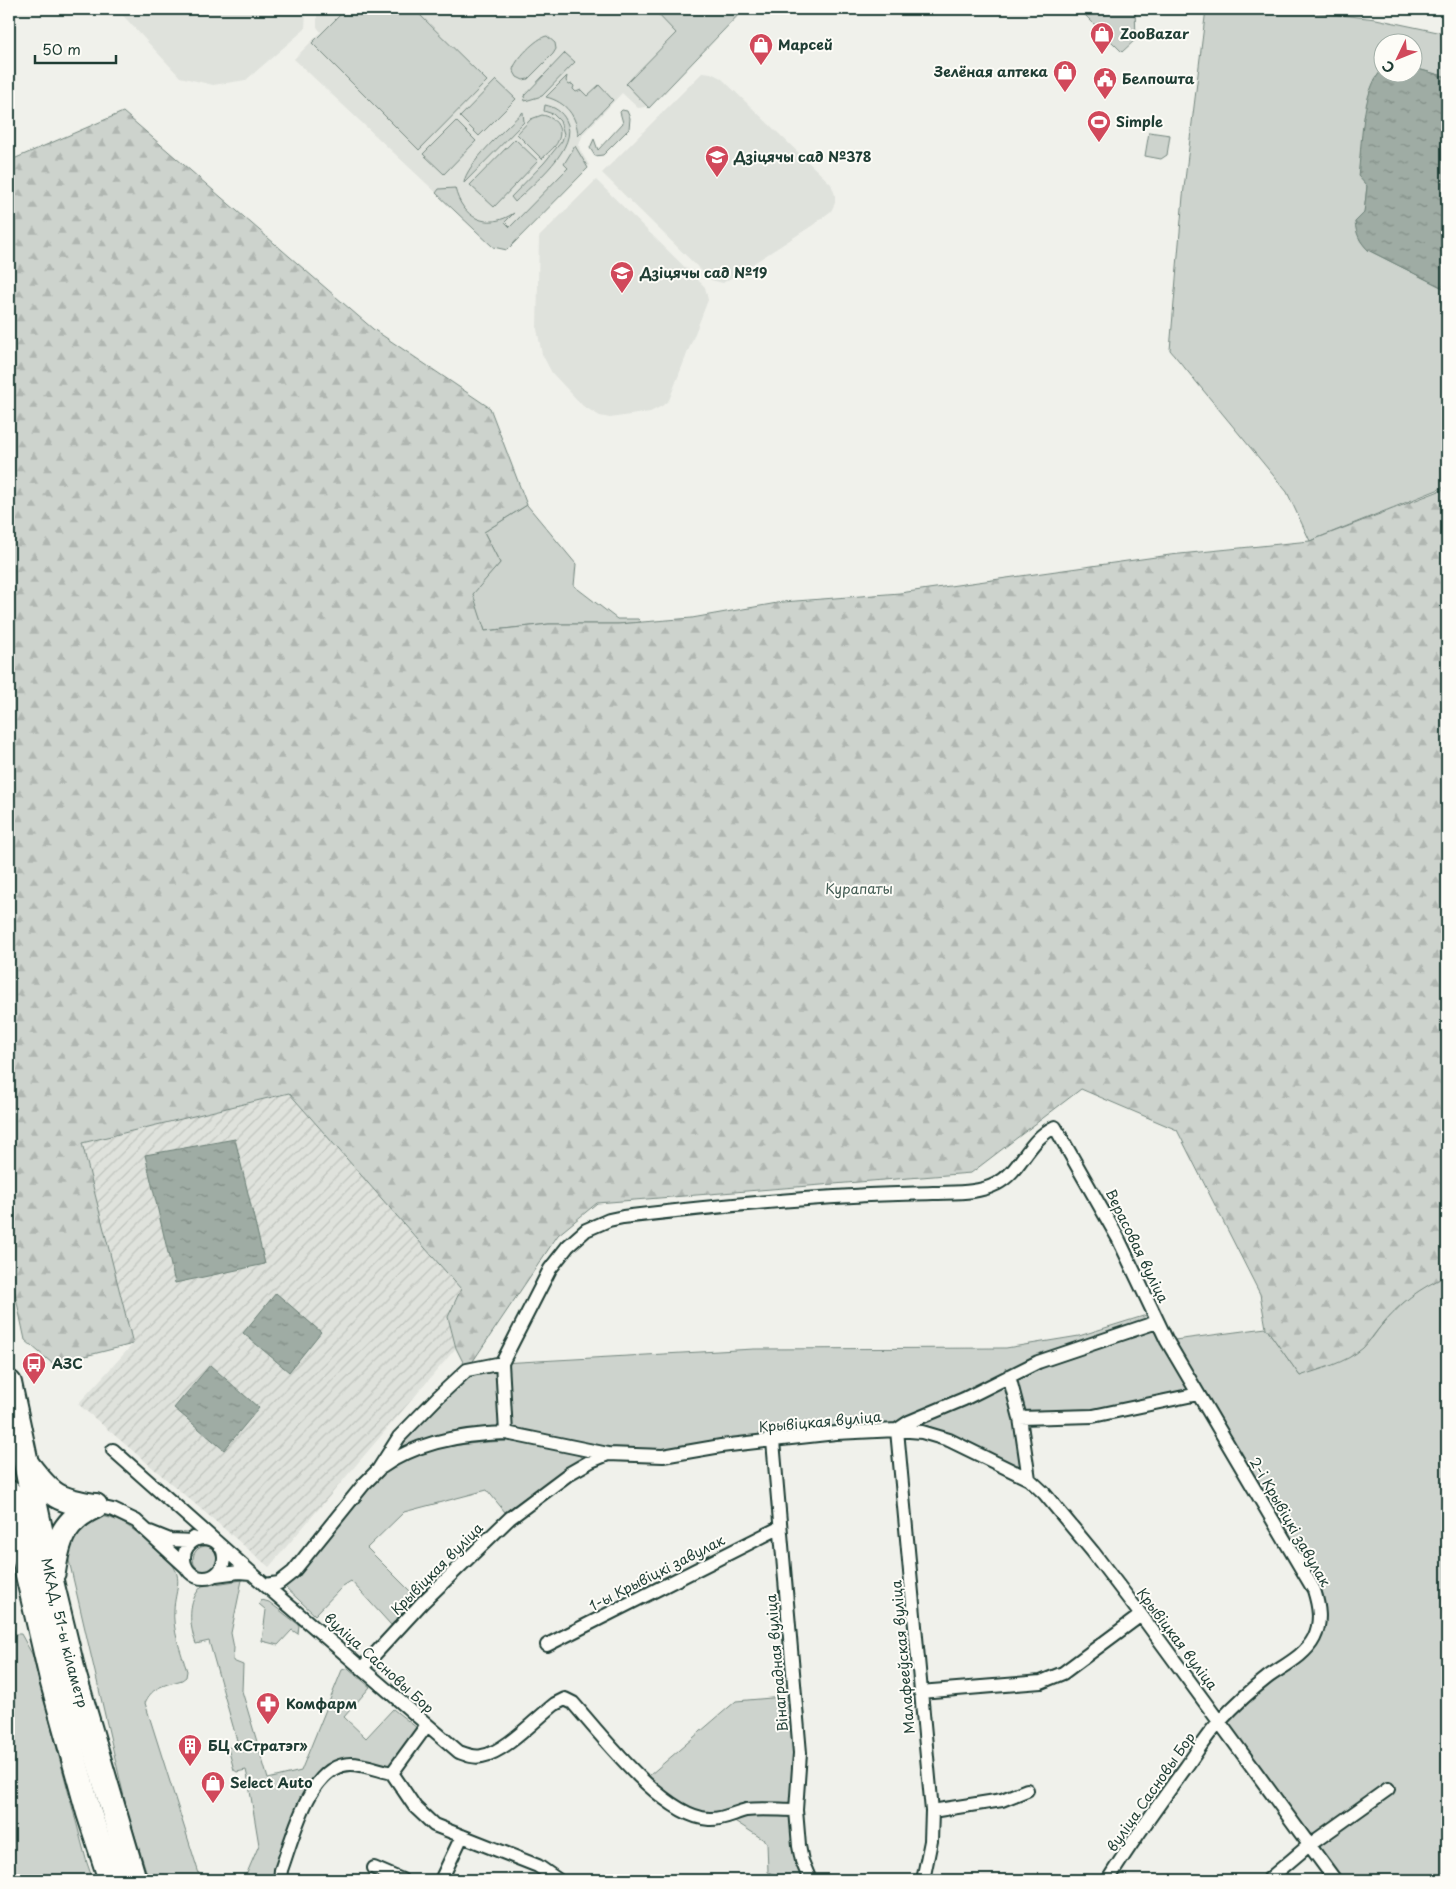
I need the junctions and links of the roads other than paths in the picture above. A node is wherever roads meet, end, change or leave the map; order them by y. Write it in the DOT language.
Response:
graph roads {
  1 [pos="1157,1322"];
  2 [pos="502,1363"];
  3 [pos="1009,1376"];
  4 [pos="9,1383"];
  5 [pos="1198,1394"];
  6 [pos="1020,1418"];
  7 [pos="897,1430"];
  8 [pos="506,1433"];
  9 [pos="772,1441"];
  10 [pos="113,1450"];
  11 [pos="608,1454"];
  12 [pos="26,1464"];
  13 [pos="378,1470"];
  14 [pos="1029,1479"];
  15 [pos="9,1493"];
  16 [pos="95,1506"];
  17 [pos="186,1513"];
  18 [pos="779,1528"];
  19 [pos="145,1530"];
  20 [pos="193,1541"];
  21 [pos="218,1543"];
  22 [pos="186,1566"];
  23 [pos="251,1573"];
  24 [pos="216,1575"];
  25 [pos="51,1581"];
  26 [pos="265,1585"];
  27 [pos="1141,1615"];
  28 [pos="547,1645"];
  29 [pos="362,1668"];
  30 [pos="920,1692"];
  31 [pos="1219,1721"];
  32 [pos="427,1725"];
  33 [pos="392,1774"];
  34 [pos="1388,1789"];
  35 [pos="1027,1790"];
  36 [pos="796,1810"];
  37 [pos="932,1811"];
  38 [pos="462,1836"];
  39 [pos="1308,1846"];
  40 [pos="374,1868"];
  41 [pos="110,1880"];
  42 [pos="134,1880"];
  43 [pos="280,1880"];
  44 [pos="402,1880"];
  45 [pos="441,1880"];
  46 [pos="558,1880"];
  47 [pos="810,1880"];
  48 [pos="923,1880"];
  49 [pos="1108,1880"];
  50 [pos="1268,1880"];
  51 [pos="1335,1880"];
  1 -- 2 [label="street, Верасовая вуліца"];
  1 -- 3 [label="street, Верасовая вуліца"];
  1 -- 5 [label="street, 2-і Крывіцкі завулак"];
  2 -- 8 [label="street"];
  2 -- 13 [label="street"];
  3 -- 6 [label="street"];
  3 -- 7 [label="street, Верасовая вуліца"];
  4 -- 12 [label="highway, МКАД, 51-ы кіламетр"];
  5 -- 6 [label="street"];
  5 -- 31 [label="street, 2-і Крывіцкі завулак"];
  6 -- 14 [label="street"];
  7 -- 9 [label="street, Крывіцкая вуліца"];
  7 -- 14 [label="street, Крывіцкая вуліца"];
  7 -- 30 [label="street, Малафееўская вуліца"];
  8 -- 11 [label="street"];
  8 -- 13 [label="street"];
  9 -- 11 [label="street, Крывіцкая вуліца"];
  9 -- 18 [label="street, Вінаградная вуліца"];
  10 -- 17 [label="street, вуліца Сасновы Бор"];
  11 -- 29 [label="street, Крывіцкая вуліца"];
  12 -- 16 [label="highway"];
  12 -- 25 [label="highway, МКАД, 51-ы кіламетр"];
  13 -- 26 [label="street"];
  14 -- 27 [label="street, Крывіцкая вуліца"];
  15 -- 41 [label="highway, МКАД, 51-ы кіламетр"];
  16 -- 19 [label="street"];
  16 -- 25 [label="highway"];
  17 -- 20 [label="street"];
  17 -- 21 [label="street, вуліца Сасновы Бор"];
  18 -- 28 [label="street, 1-ы Крывіцкі завулак"];
  18 -- 36 [label="street, Вінаградная вуліца"];
  19 -- 20 [label="street"];
  19 -- 22 [label="street"];
  20 -- 21 [label="street"];
  20 -- 22 [label="street"];
  21 -- 23 [label="street, вуліца Сасновы Бор"];
  21 -- 24 [label="street"];
  22 -- 24 [label="street"];
  23 -- 24 [label="street"];
  23 -- 26 [label="street, вуліца Сасновы Бор"];
  25 -- 42 [label="highway, МКАД, 51-ы кіламетр"];
  26 -- 29 [label="street, вуліца Сасновы Бор"];
  27 -- 30 [label="street"];
  27 -- 31 [label="street, Крывіцкая вуліца"];
  29 -- 32 [label="street, вуліца Сасновы Бор"];
  30 -- 37 [label="street, Малафееўская вуліца"];
  31 -- 39 [label="street, Крывіцкая вуліца"];
  31 -- 49 [label="street, вуліца Сасновы Бор"];
  32 -- 33 [label="street, вуліца Сасновы Бор"];
  32 -- 36 [label="street"];
  33 -- 38 [label="street"];
  33 -- 43 [label="street"];
  34 -- 39 [label="street"];
  35 -- 37 [label="street"];
  36 -- 47 [label="street, Вінаградная вуліца"];
  37 -- 48 [label="street, Малафееўская вуліца"];
  38 -- 45 [label="street"];
  38 -- 46 [label="street"];
  39 -- 50 [label="street"];
  39 -- 51 [label="street, Крывіцкая вуліца"];
  40 -- 44 [label="street"];
}
